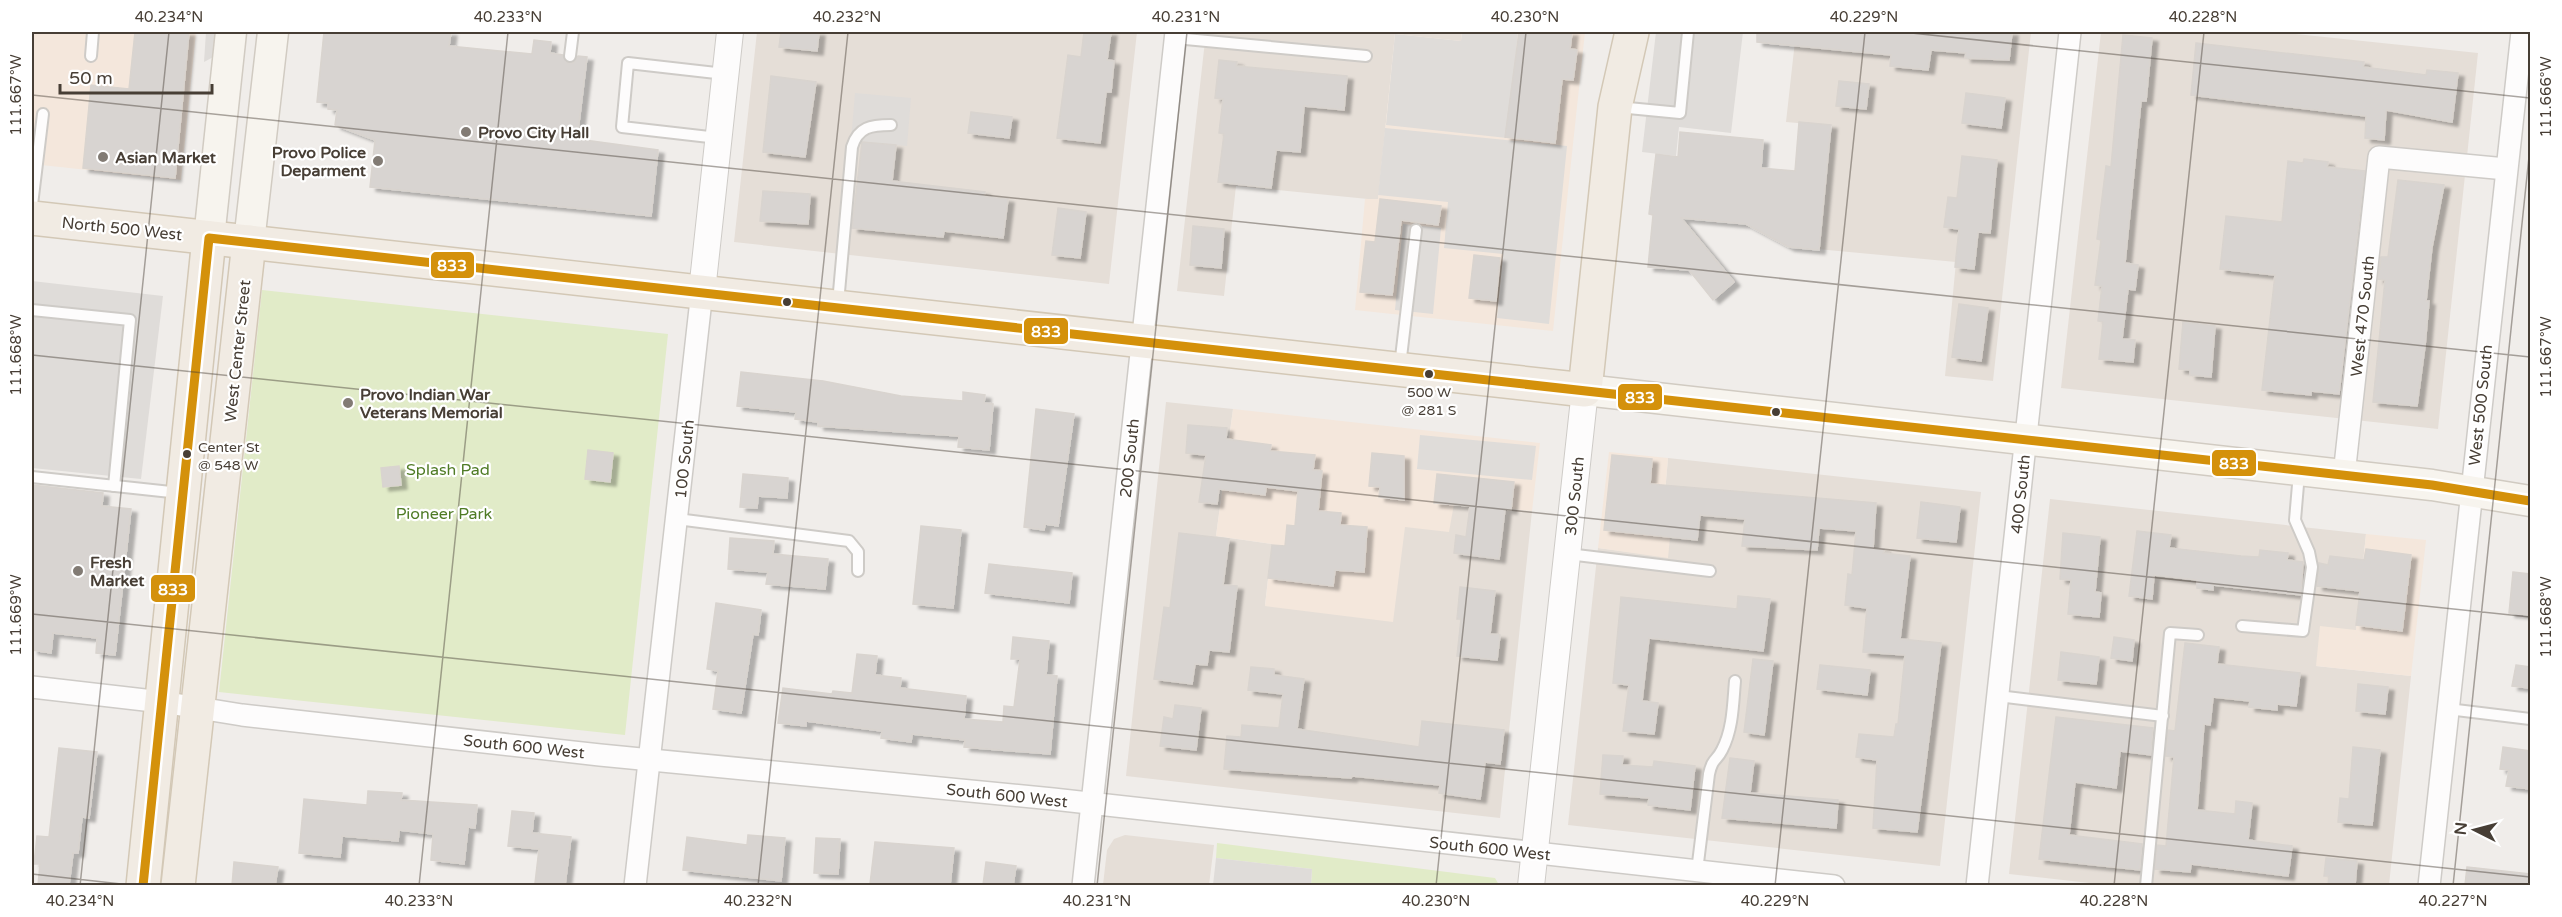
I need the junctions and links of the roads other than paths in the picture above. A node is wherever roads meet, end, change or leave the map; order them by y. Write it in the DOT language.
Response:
graph roads {
  1 [pos="93,32"];
  2 [pos="231,32"];
  3 [pos="273,32"];
  4 [pos="573,32"];
  5 [pos="730,32"];
  6 [pos="1610,32"];
  7 [pos="1632,32"];
  8 [pos="1688,32"];
  9 [pos="2070,32"];
  10 [pos="2522,32"];
  11 [pos="1175,35"];
  12 [pos="91,56"];
  13 [pos="570,56"];
  14 [pos="1366,56"];
  15 [pos="725,74"];
  16 [pos="1615,106"];
  17 [pos="43,114"];
  18 [pos="891,125"];
  19 [pos="718,138"];
  20 [pos="2506,169"];
  21 [pos="32,205"];
  22 [pos="32,218"];
  23 [pos="1416,230"];
  24 [pos="209,238"];
  25 [pos="249,242"];
  26 [pos="702,291"];
  27 [pos="838,306"];
  28 [pos="32,310"];
  29 [pos="1142,340"];
  30 [pos="1400,369"];
  31 [pos="1585,390"];
  32 [pos="2026,440"];
  33 [pos="2300,470"];
  34 [pos="2344,475"];
  35 [pos="32,477"];
  36 [pos="114,486"];
  37 [pos="2470,492"];
  38 [pos="181,493"];
  39 [pos="2530,501"];
  40 [pos="677,519"];
  41 [pos="1567,554"];
  42 [pos="858,571"];
  43 [pos="1710,571"];
  44 [pos="2241,626"];
  45 [pos="2198,635"];
  46 [pos="1735,681"];
  47 [pos="32,687"];
  48 [pos="1998,696"];
  49 [pos="180,705"];
  50 [pos="2448,709"];
  51 [pos="2163,716"];
  52 [pos="2530,719"];
  53 [pos="648,759"];
  54 [pos="1091,804"];
  55 [pos="1534,853"];
  56 [pos="1697,871"];
  57 [pos="143,885"];
  58 [pos="178,885"];
  59 [pos="635,885"];
  60 [pos="1083,885"];
  61 [pos="1531,885"];
  62 [pos="1834,885"];
  63 [pos="1977,885"];
  64 [pos="2146,885"];
  65 [pos="2430,885"];
  1 -- 12 [label="lane"];
  2 -- 24 [label="main road, West Center Street"];
  3 -- 25 [label="main road, West Center Street"];
  4 -- 13 [label="lane"];
  5 -- 15 [label="street, 100 South"];
  6 -- 16 [label="main road, 300 South"];
  7 -- 16 [label="main road, 300 South"];
  8 -- 16 [label="lane"];
  9 -- 32 [label="street, 400 South"];
  10 -- 20 [label="street, West 500 South"];
  11 -- 14 [label="lane"];
  11 -- 29 [label="street, 200 South"];
  15 -- 19 [label="street, 100 South"];
  15 -- 19 [label="lane"];
  16 -- 31 [label="main road, 300 South"];
  17 -- 21 [label="lane"];
  18 -- 27 [label="lane"];
  19 -- 26 [label="street, 100 South"];
  20 -- 34 [label="street, West 470 South"];
  20 -- 37 [label="street, West 500 South"];
  22 -- 24 [label="main road, North 500 West"];
  23 -- 30 [label="lane"];
  24 -- 25 [label="main road, North 500 West"];
  24 -- 38 [label="main road, West Center Street"];
  25 -- 26 [label="main road, North 500 West"];
  25 -- 49 [label="main road, West Center Street"];
  26 -- 27 [label="main road, North 500 West"];
  26 -- 40 [label="street, 100 South"];
  27 -- 29 [label="main road, North 500 West"];
  28 -- 36 [label="lane"];
  29 -- 30 [label="main road, North 500 West"];
  29 -- 54 [label="street, 200 South"];
  30 -- 31 [label="main road, North 500 West"];
  31 -- 32 [label="main road"];
  31 -- 41 [label="street, 300 South"];
  32 -- 33 [label="main road"];
  32 -- 48 [label="street, 400 South"];
  33 -- 34 [label="main road"];
  33 -- 44 [label="lane"];
  34 -- 37 [label="main road"];
  35 -- 36 [label="lane"];
  36 -- 38 [label="lane"];
  37 -- 39 [label="main road"];
  37 -- 50 [label="street, West 500 South"];
  38 -- 49 [label="main road, West Center Street"];
  40 -- 42 [label="lane"];
  40 -- 53 [label="street, 100 South"];
  41 -- 43 [label="lane"];
  41 -- 55 [label="street, 300 South"];
  45 -- 51 [label="lane"];
  46 -- 56 [label="lane"];
  47 -- 49 [label="street, South 600 West"];
  48 -- 51 [label="lane"];
  48 -- 63 [label="street, 400 South"];
  49 -- 53 [label="street, South 600 West"];
  49 -- 57 [label="main road, West Center Street"];
  49 -- 58 [label="main road, West Center Street"];
  50 -- 52 [label="lane"];
  50 -- 65 [label="street, West 500 South"];
  51 -- 64 [label="lane"];
  53 -- 54 [label="street, South 600 West"];
  53 -- 59 [label="street, 100 South"];
  54 -- 55 [label="street, South 600 West"];
  54 -- 60 [label="street, 200 South"];
  55 -- 56 [label="street, South 600 West"];
  55 -- 61 [label="street, 300 South"];
  56 -- 62 [label="street, South 600 West"];
}
